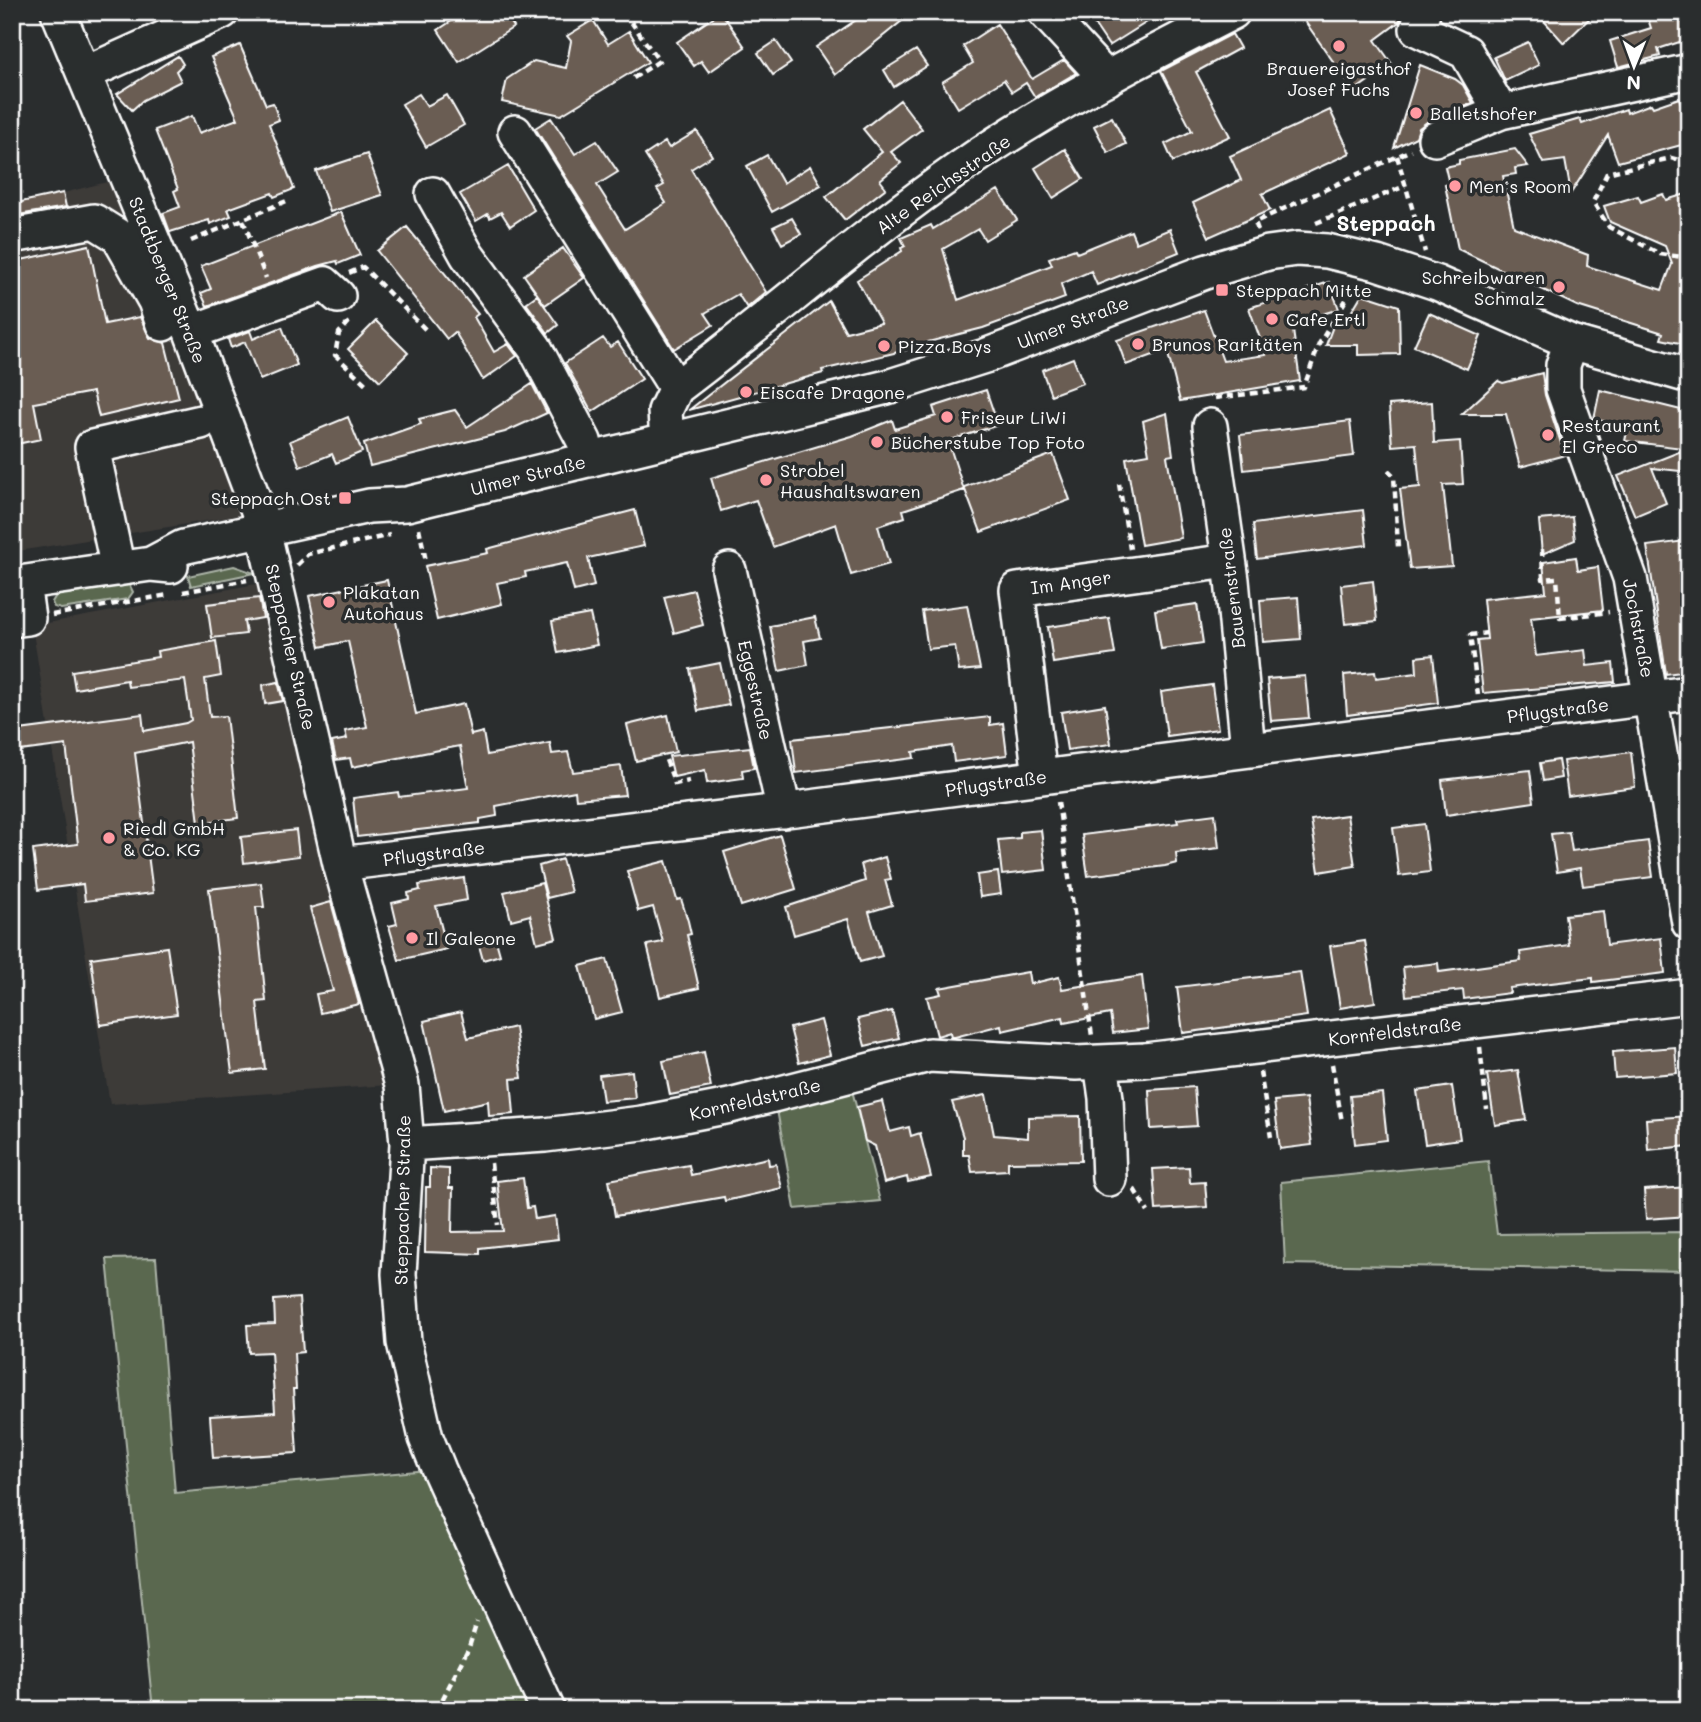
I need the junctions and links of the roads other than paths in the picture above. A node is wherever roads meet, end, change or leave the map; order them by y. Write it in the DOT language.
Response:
graph roads {
  1 [pos="58,12"];
  2 [pos="222,12"];
  3 [pos="1045,12"];
  4 [pos="1233,12"];
  5 [pos="1423,12"];
  6 [pos="1689,71"];
  7 [pos="84,74"];
  8 [pos="1107,79"];
  9 [pos="1501,112"];
  10 [pos="515,132"];
  11 [pos="1434,139"];
  12 [pos="433,194"];
  13 [pos="12,236"];
  14 [pos="340,298"];
  15 [pos="191,332"];
  16 [pos="1571,342"];
  17 [pos="1689,376"];
  18 [pos="676,388"];
  19 [pos="211,418"];
  20 [pos="1210,426"];
  21 [pos="667,441"];
  22 [pos="589,460"];
  23 [pos="269,552"];
  24 [pos="1229,561"];
  25 [pos="134,567"];
  26 [pos="729,570"];
  27 [pos="18,583"];
  28 [pos="20,619"];
  29 [pos="1689,693"];
  30 [pos="1652,699"];
  31 [pos="1248,750"];
  32 [pos="1047,776"];
  33 [pos="784,810"];
  34 [pos="340,864"];
  35 [pos="1689,923"];
  36 [pos="1689,996"];
  37 [pos="1101,1063"];
  38 [pos="407,1144"];
  39 [pos="1109,1179"];
  40 [pos="548,1710"];
  1 -- 7 [label="street, Stadtberger Straße"];
  2 -- 7 [label="street"];
  3 -- 8 [label="street"];
  4 -- 8 [label="street, Alte Reichsstraße"];
  5 -- 9 [label="street"];
  6 -- 9 [label="street"];
  7 -- 15 [label="street, Stadtberger Straße"];
  8 -- 18 [label="street, Alte Reichsstraße"];
  9 -- 11 [label="street"];
  10 -- 18 [label="street"];
  12 -- 22 [label="street"];
  13 -- 19 [label="street"];
  14 -- 15 [label="street"];
  15 -- 19 [label="street, Stadtberger Straße"];
  16 -- 17 [label="street, Ulmer Straße"];
  16 -- 21 [label="street, Ulmer Straße"];
  16 -- 30 [label="street, Jochstraße"];
  18 -- 21 [label="street"];
  19 -- 23 [label="street, Stadtberger Straße"];
  19 -- 25 [label="street"];
  20 -- 24 [label="street, Bauernstraße"];
  21 -- 22 [label="street, Ulmer Straße"];
  22 -- 23 [label="street, Ulmer Straße"];
  23 -- 25 [label="street, Ulmer Straße"];
  23 -- 34 [label="street, Steppacher Straße"];
  24 -- 31 [label="street, Bauernstraße"];
  24 -- 32 [label="street, Im Anger"];
  25 -- 27 [label="street, Ulmer Straße"];
  26 -- 33 [label="street, Eggestraße"];
  27 -- 28 [label="street"];
  29 -- 30 [label="street, Pflugstraße"];
  30 -- 31 [label="street, Pflugstraße"];
  30 -- 35 [label="street, Jochstraße"];
  31 -- 32 [label="street, Pflugstraße"];
  32 -- 33 [label="street, Pflugstraße"];
  33 -- 34 [label="street, Pflugstraße"];
  34 -- 38 [label="street, Steppacher Straße"];
  36 -- 37 [label="street, Kornfeldstraße"];
  37 -- 38 [label="street, Kornfeldstraße"];
  37 -- 39 [label="street"];
  38 -- 40 [label="street, Steppacher Straße"];
}
